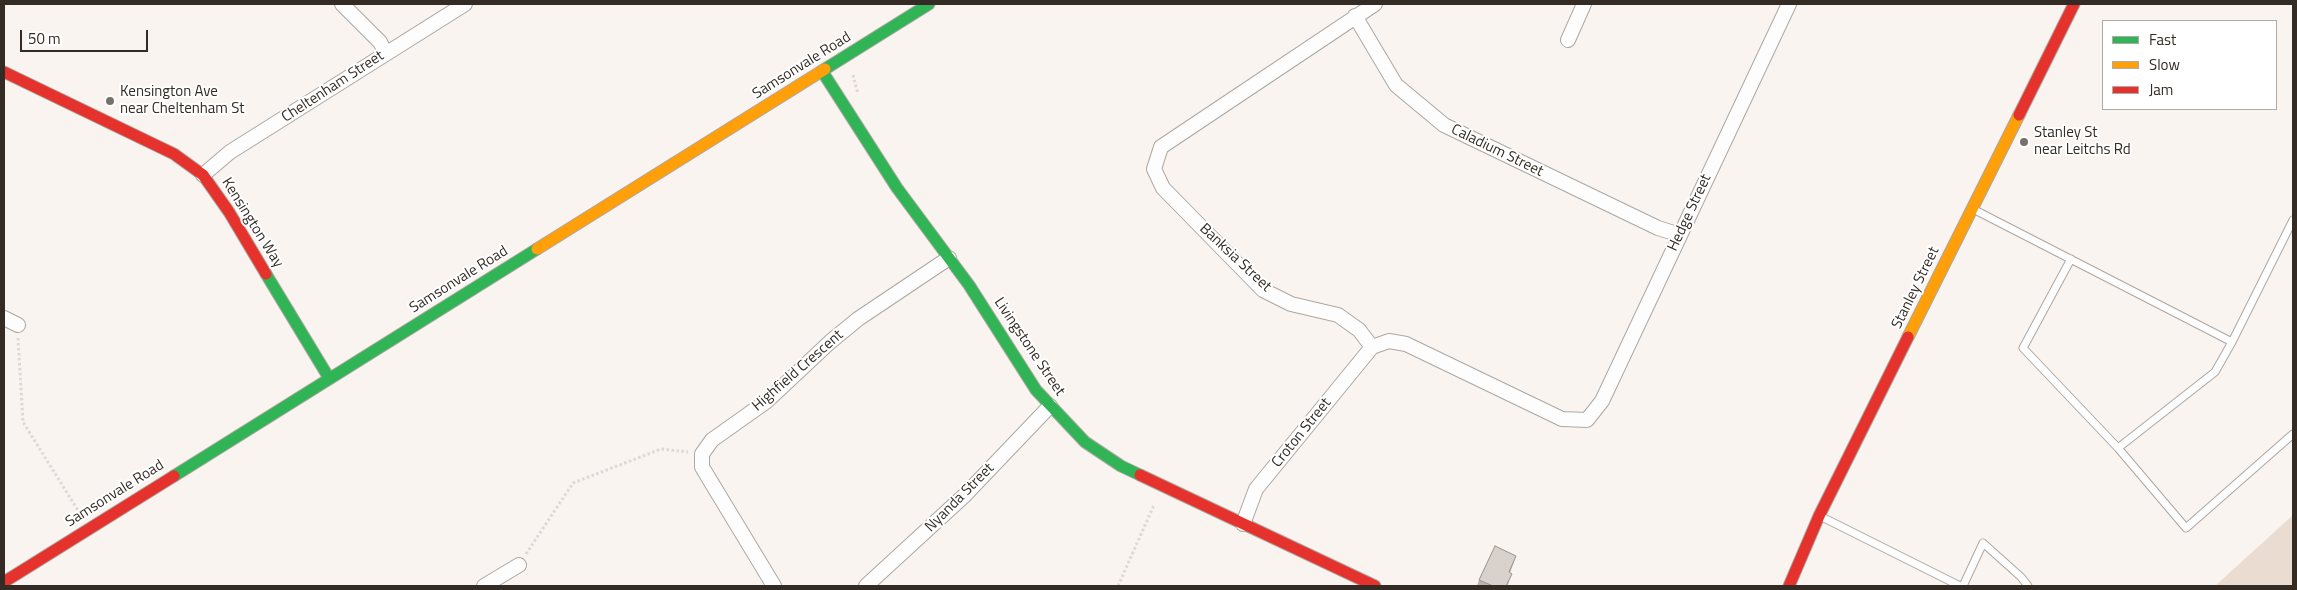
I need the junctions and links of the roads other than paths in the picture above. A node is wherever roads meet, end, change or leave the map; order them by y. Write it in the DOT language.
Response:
graph roads {
  1 [pos="342,4"];
  2 [pos="465,4"];
  3 [pos="929,4"];
  4 [pos="1374,4"];
  5 [pos="1582,4"];
  6 [pos="1789,4"];
  7 [pos="2074,4"];
  8 [pos="1355,16"];
  9 [pos="1568,40"];
  10 [pos="386,53"];
  11 [pos="822,71"];
  12 [pos="4,72"];
  13 [pos="203,175"];
  14 [pos="1972,208"];
  15 [pos="2293,220"];
  16 [pos="1680,235"];
  17 [pos="949,258"];
  18 [pos="2071,259"];
  19 [pos="4,318"];
  20 [pos="18,325"];
  21 [pos="2232,342"];
  22 [pos="1372,347"];
  23 [pos="329,378"];
  24 [pos="1050,406"];
  25 [pos="2293,434"];
  26 [pos="2118,448"];
  27 [pos="1820,516"];
  28 [pos="1244,524"];
  29 [pos="519,565"];
  30 [pos="4,582"];
  31 [pos="484,586"];
  32 [pos="774,586"];
  33 [pos="866,586"];
  34 [pos="1374,586"];
  35 [pos="1789,586"];
  36 [pos="1961,586"];
  37 [pos="2028,586"];
  1 -- 10 [label="street"];
  2 -- 10 [label="street, Cheltenham Street"];
  3 -- 11 [label="street, Samsonvale Road"];
  4 -- 8 [label="street, Banksia Street"];
  5 -- 9 [label="street"];
  6 -- 16 [label="street, Hedge Street"];
  7 -- 14 [label="street, Stanley Street"];
  8 -- 16 [label="street, Caladium Street"];
  8 -- 22 [label="street, Banksia Street"];
  10 -- 13 [label="street, Cheltenham Street"];
  11 -- 17 [label="street, Livingstone Street"];
  11 -- 23 [label="street, Samsonvale Road"];
  12 -- 13 [label="street, Kensington Way"];
  13 -- 23 [label="street, Kensington Way"];
  14 -- 18 [label="lane"];
  14 -- 27 [label="street, Stanley Street"];
  15 -- 21 [label="lane"];
  16 -- 22 [label="street, Hedge Street"];
  17 -- 24 [label="street, Livingstone Street"];
  17 -- 32 [label="street, Highfield Crescent"];
  18 -- 21 [label="lane"];
  18 -- 26 [label="lane"];
  19 -- 20 [label="street"];
  21 -- 26 [label="lane"];
  22 -- 28 [label="street, Croton Street"];
  23 -- 30 [label="street, Samsonvale Road"];
  24 -- 28 [label="street, Livingstone Street"];
  24 -- 33 [label="street, Nyanda Street"];
  25 -- 26 [label="lane"];
  27 -- 35 [label="street, Stanley Street"];
  27 -- 36 [label="lane"];
  28 -- 34 [label="street, Livingstone Street"];
  29 -- 31 [label="street"];
  36 -- 37 [label="lane"];
}
